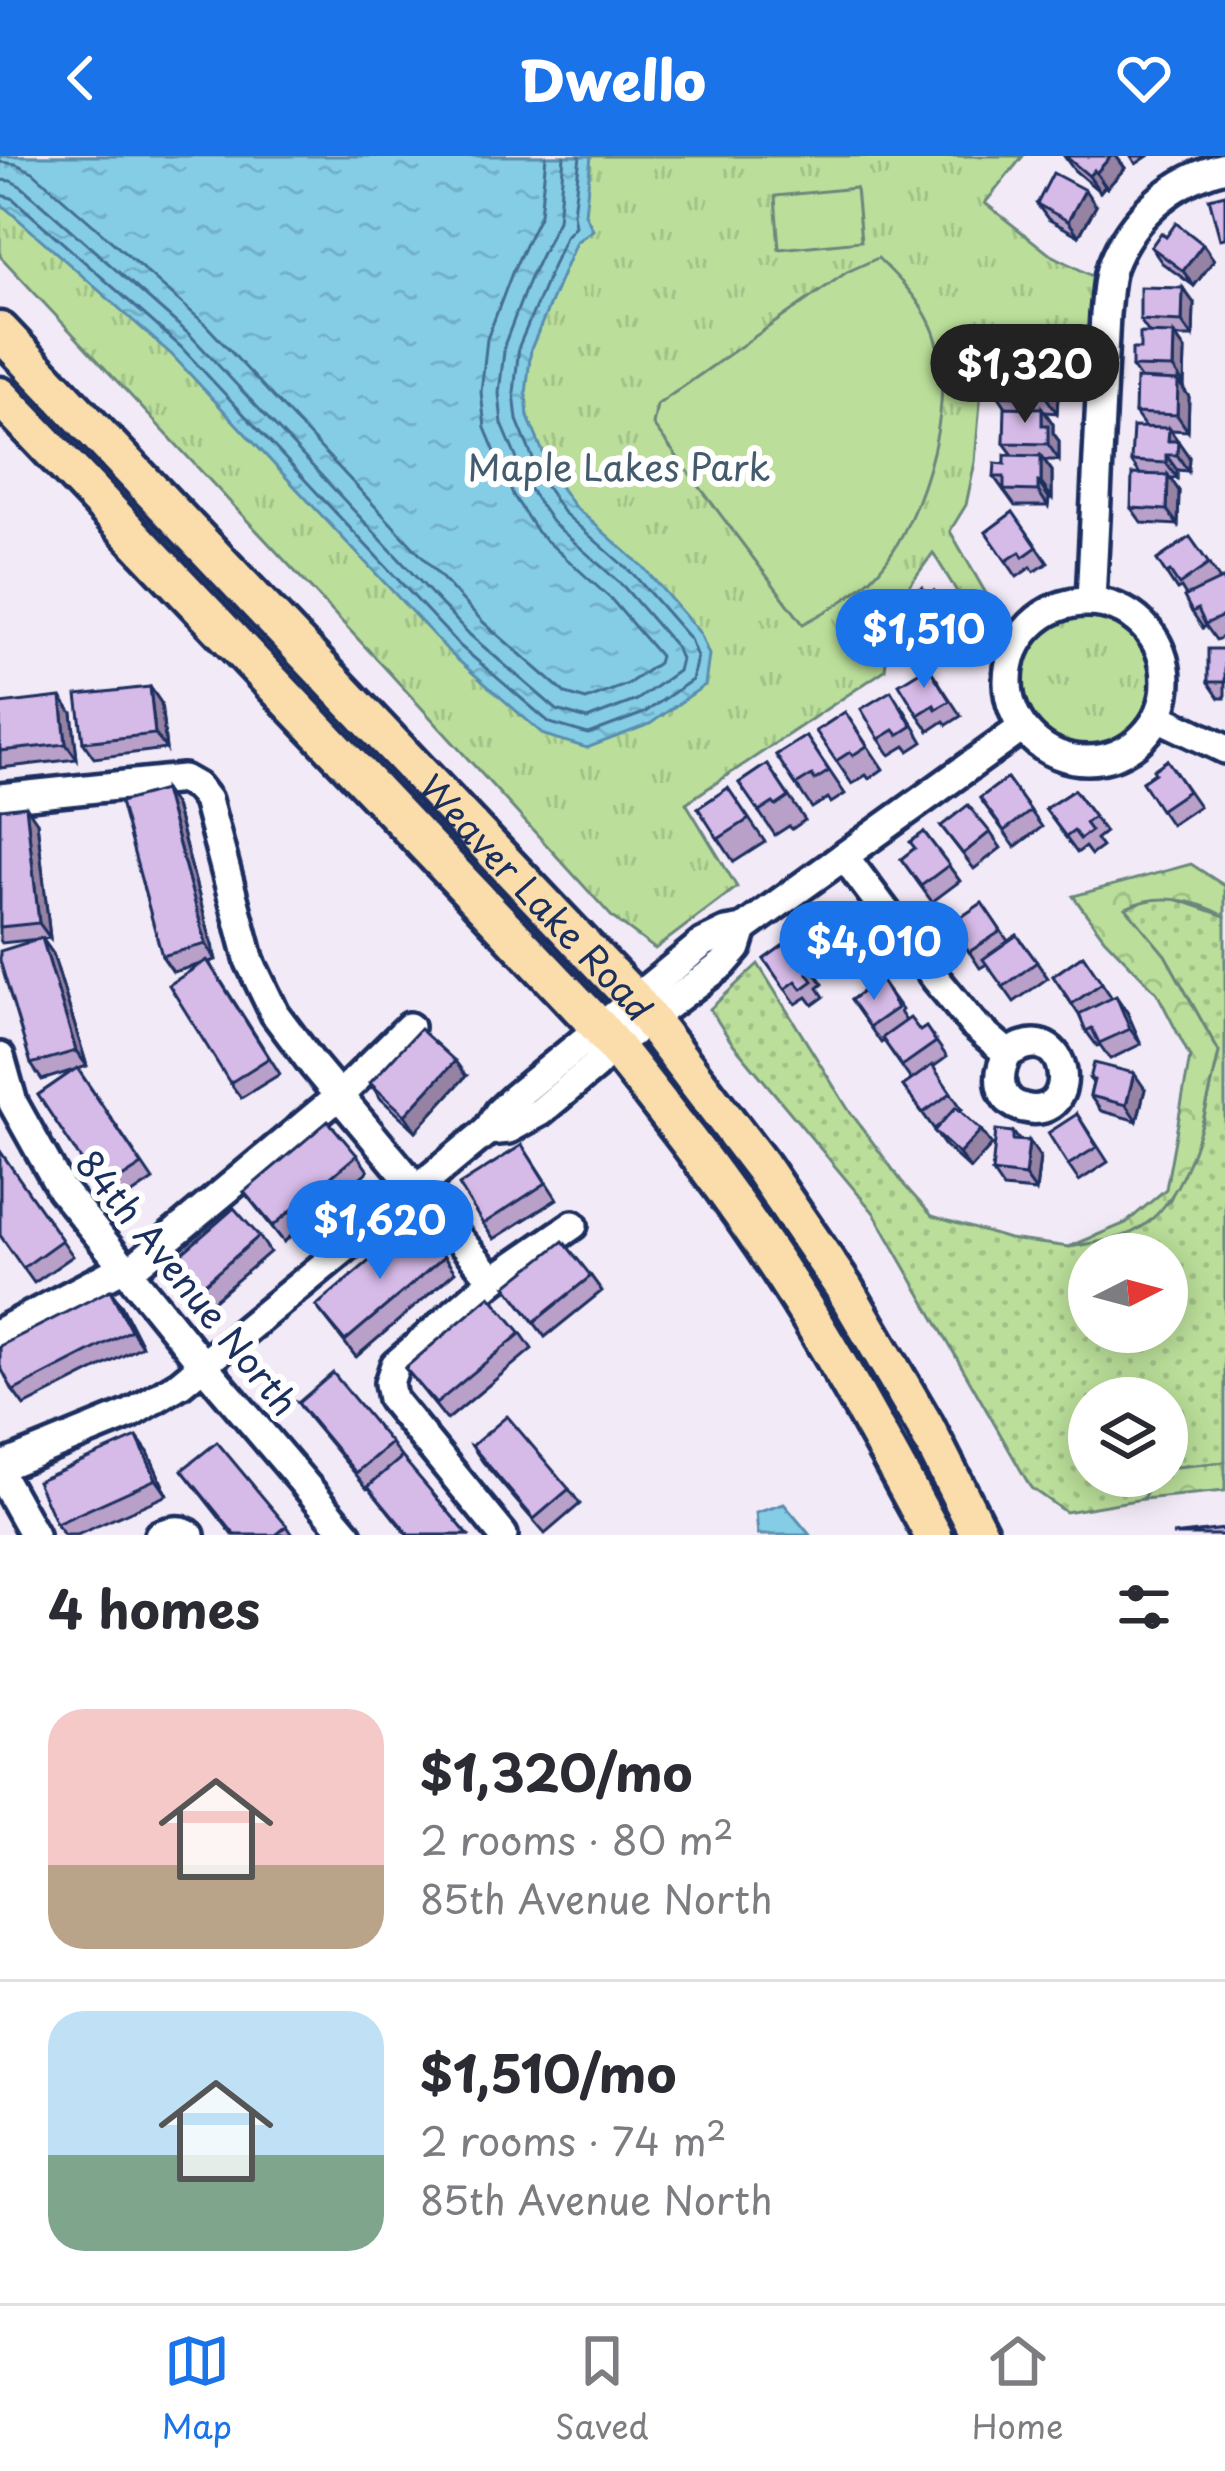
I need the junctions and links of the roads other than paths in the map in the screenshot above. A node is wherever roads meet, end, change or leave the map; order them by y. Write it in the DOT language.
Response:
graph roads {
  1 [pos="1225,167"];
  2 [pos="0,331"];
  3 [pos="0,396"];
  4 [pos="1091,602"];
  5 [pos="1158,717"];
  6 [pos="1022,728"];
  7 [pos="1225,749"];
  8 [pos="0,798"];
  9 [pos="844,856"];
  10 [pos="641,1009"];
  11 [pos="409,1027"];
  12 [pos="606,1036"];
  13 [pos="1008,1054"];
  14 [pos="0,1057"];
  15 [pos="339,1096"];
  16 [pos="417,1188"];
  17 [pos="573,1225"];
  18 [pos="126,1270"];
  19 [pos="493,1280"];
  20 [pos="0,1332"];
  21 [pos="204,1366"];
  22 [pos="0,1470"];
  23 [pos="34,1535"];
  24 [pos="348,1535"];
  25 [pos="503,1535"];
  26 [pos="933,1535"];
  27 [pos="980,1535"];
  1 -- 4 [label="street"];
  2 -- 10 [label="main road, Weaver Lake Road"];
  3 -- 12 [label="main road, Weaver Lake Road"];
  4 -- 5 [label="street"];
  4 -- 6 [label="street"];
  5 -- 6 [label="street"];
  5 -- 7 [label="street"];
  6 -- 9 [label="street"];
  8 -- 15 [label="street"];
  9 -- 10 [label="street"];
  9 -- 13 [label="street"];
  10 -- 12 [label="street"];
  10 -- 27 [label="main road, Weaver Lake Road"];
  11 -- 15 [label="street"];
  12 -- 16 [label="street"];
  12 -- 26 [label="main road, Weaver Lake Road"];
  14 -- 18 [label="street, 84th Avenue North"];
  15 -- 16 [label="street"];
  15 -- 18 [label="street"];
  16 -- 19 [label="street"];
  16 -- 21 [label="street"];
  17 -- 19 [label="street"];
  18 -- 20 [label="street"];
  18 -- 21 [label="street, 84th Avenue North"];
  19 -- 25 [label="street"];
  21 -- 22 [label="street"];
  21 -- 24 [label="street, 84th Avenue North"];
  22 -- 23 [label="street"];
}
